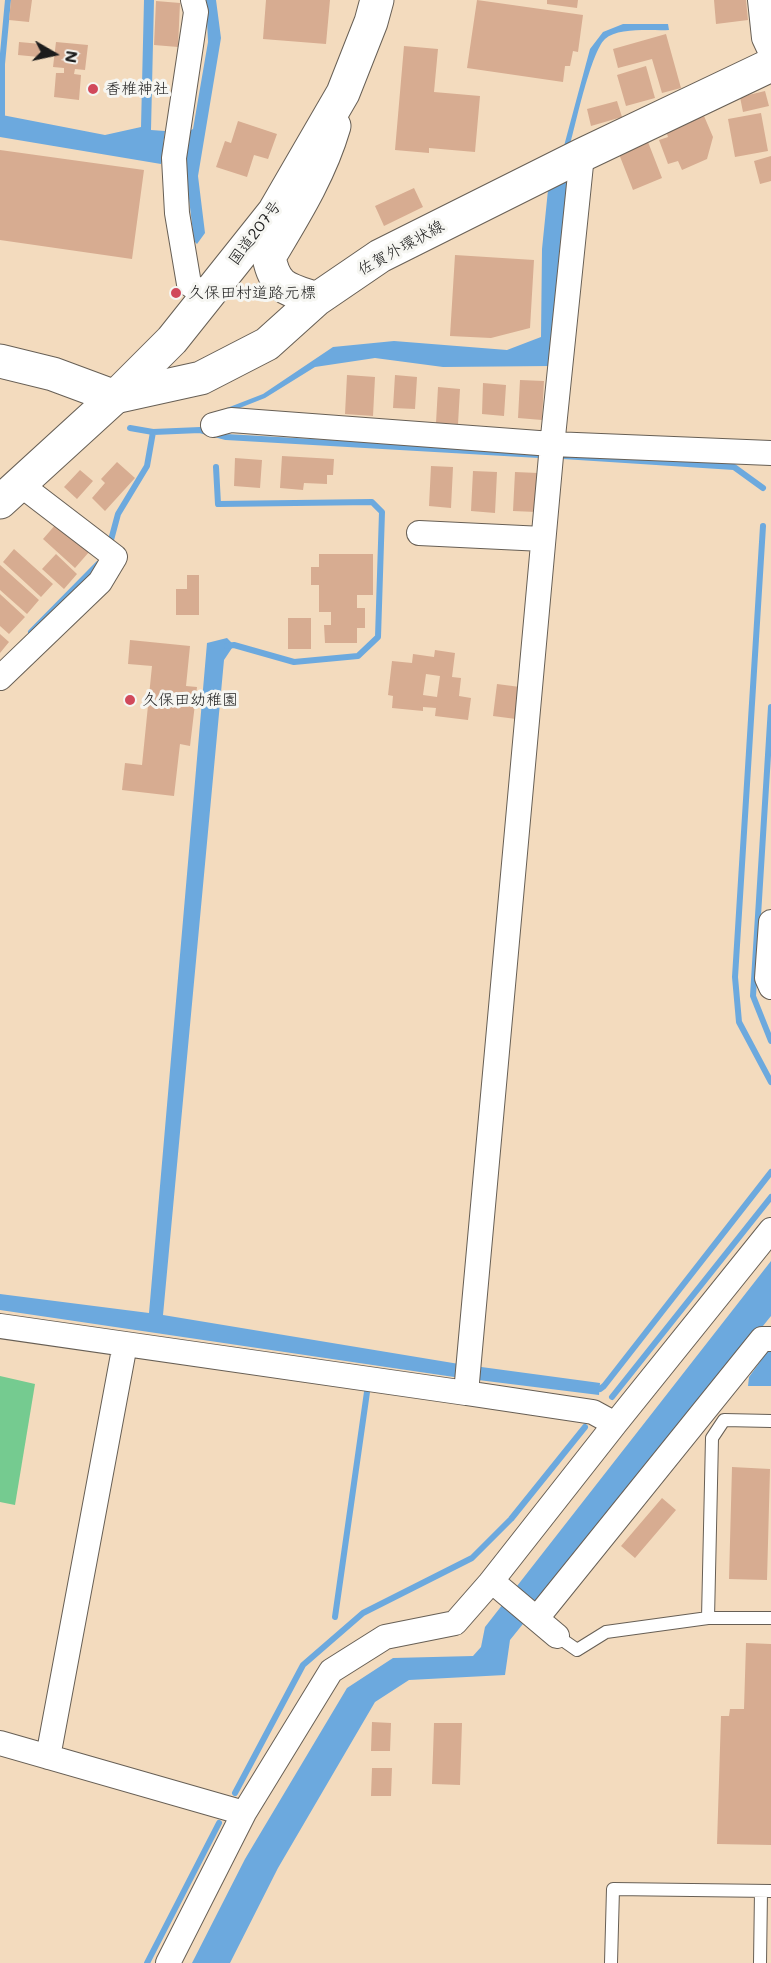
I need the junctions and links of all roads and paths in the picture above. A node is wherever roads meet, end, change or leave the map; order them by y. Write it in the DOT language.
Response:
graph roads {
  1 [pos="193,0"];
  2 [pos="377,0"];
  3 [pos="760,0"];
  4 [pos="771,53"];
  5 [pos="771,65"];
  6 [pos="344,93"];
  7 [pos="582,155"];
  8 [pos="207,296"];
  9 [pos="317,299"];
  10 [pos="0,361"];
  11 [pos="115,397"];
  12 [pos="213,426"];
  13 [pos="552,444"];
  14 [pos="771,453"];
  15 [pos="10,493"];
  16 [pos="419,533"];
  17 [pos="543,539"];
  18 [pos="0,678"];
  19 [pos="771,922"];
  20 [pos="771,987"];
  21 [pos="771,1230"];
  22 [pos="0,1326"];
  23 [pos="771,1339"];
  24 [pos="125,1344"];
  25 [pos="468,1379"];
  26 [pos="771,1421"];
  27 [pos="615,1424"];
  28 [pos="495,1585"];
  29 [pos="536,1617"];
  30 [pos="708,1617"];
  31 [pos="771,1618"];
  32 [pos="557,1636"];
  33 [pos="0,1743"];
  34 [pos="48,1757"];
  35 [pos="244,1813"];
  36 [pos="766,1891"];
  37 [pos="168,1963"];
  38 [pos="611,1963"];
  39 [pos="760,1963"];
  1 -- 8 [label="street"];
  2 -- 6 [label="main road, 国道207号"];
  3 -- 4 [label="street"];
  5 -- 7 [label="main road, 佐賀外環状線"];
  6 -- 8 [label="main road, 国道207号"];
  6 -- 9 [label="main road"];
  7 -- 9 [label="main road, 佐賀外環状線"];
  7 -- 13 [label="street"];
  8 -- 11 [label="main road, 国道207号"];
  9 -- 11 [label="main road, 佐賀外環状線"];
  10 -- 11 [label="main road"];
  11 -- 15 [label="main road, 国道207号"];
  12 -- 13 [label="street"];
  13 -- 14 [label="street"];
  13 -- 17 [label="street"];
  15 -- 18 [label="street"];
  16 -- 17 [label="street"];
  17 -- 25 [label="street"];
  19 -- 20 [label="street"];
  21 -- 27 [label="street"];
  22 -- 24 [label="street"];
  23 -- 29 [label="street"];
  24 -- 25 [label="street"];
  24 -- 34 [label="street"];
  25 -- 27 [label="street"];
  26 -- 30 [label="lane"];
  27 -- 28 [label="street"];
  28 -- 29 [label="street"];
  28 -- 35 [label="street"];
  29 -- 32 [label="street"];
  30 -- 31 [label="lane"];
  30 -- 32 [label="lane"];
  33 -- 34 [label="street"];
  34 -- 35 [label="street"];
  35 -- 37 [label="street"];
  36 -- 38 [label="lane"];
  36 -- 39 [label="lane"];
}
